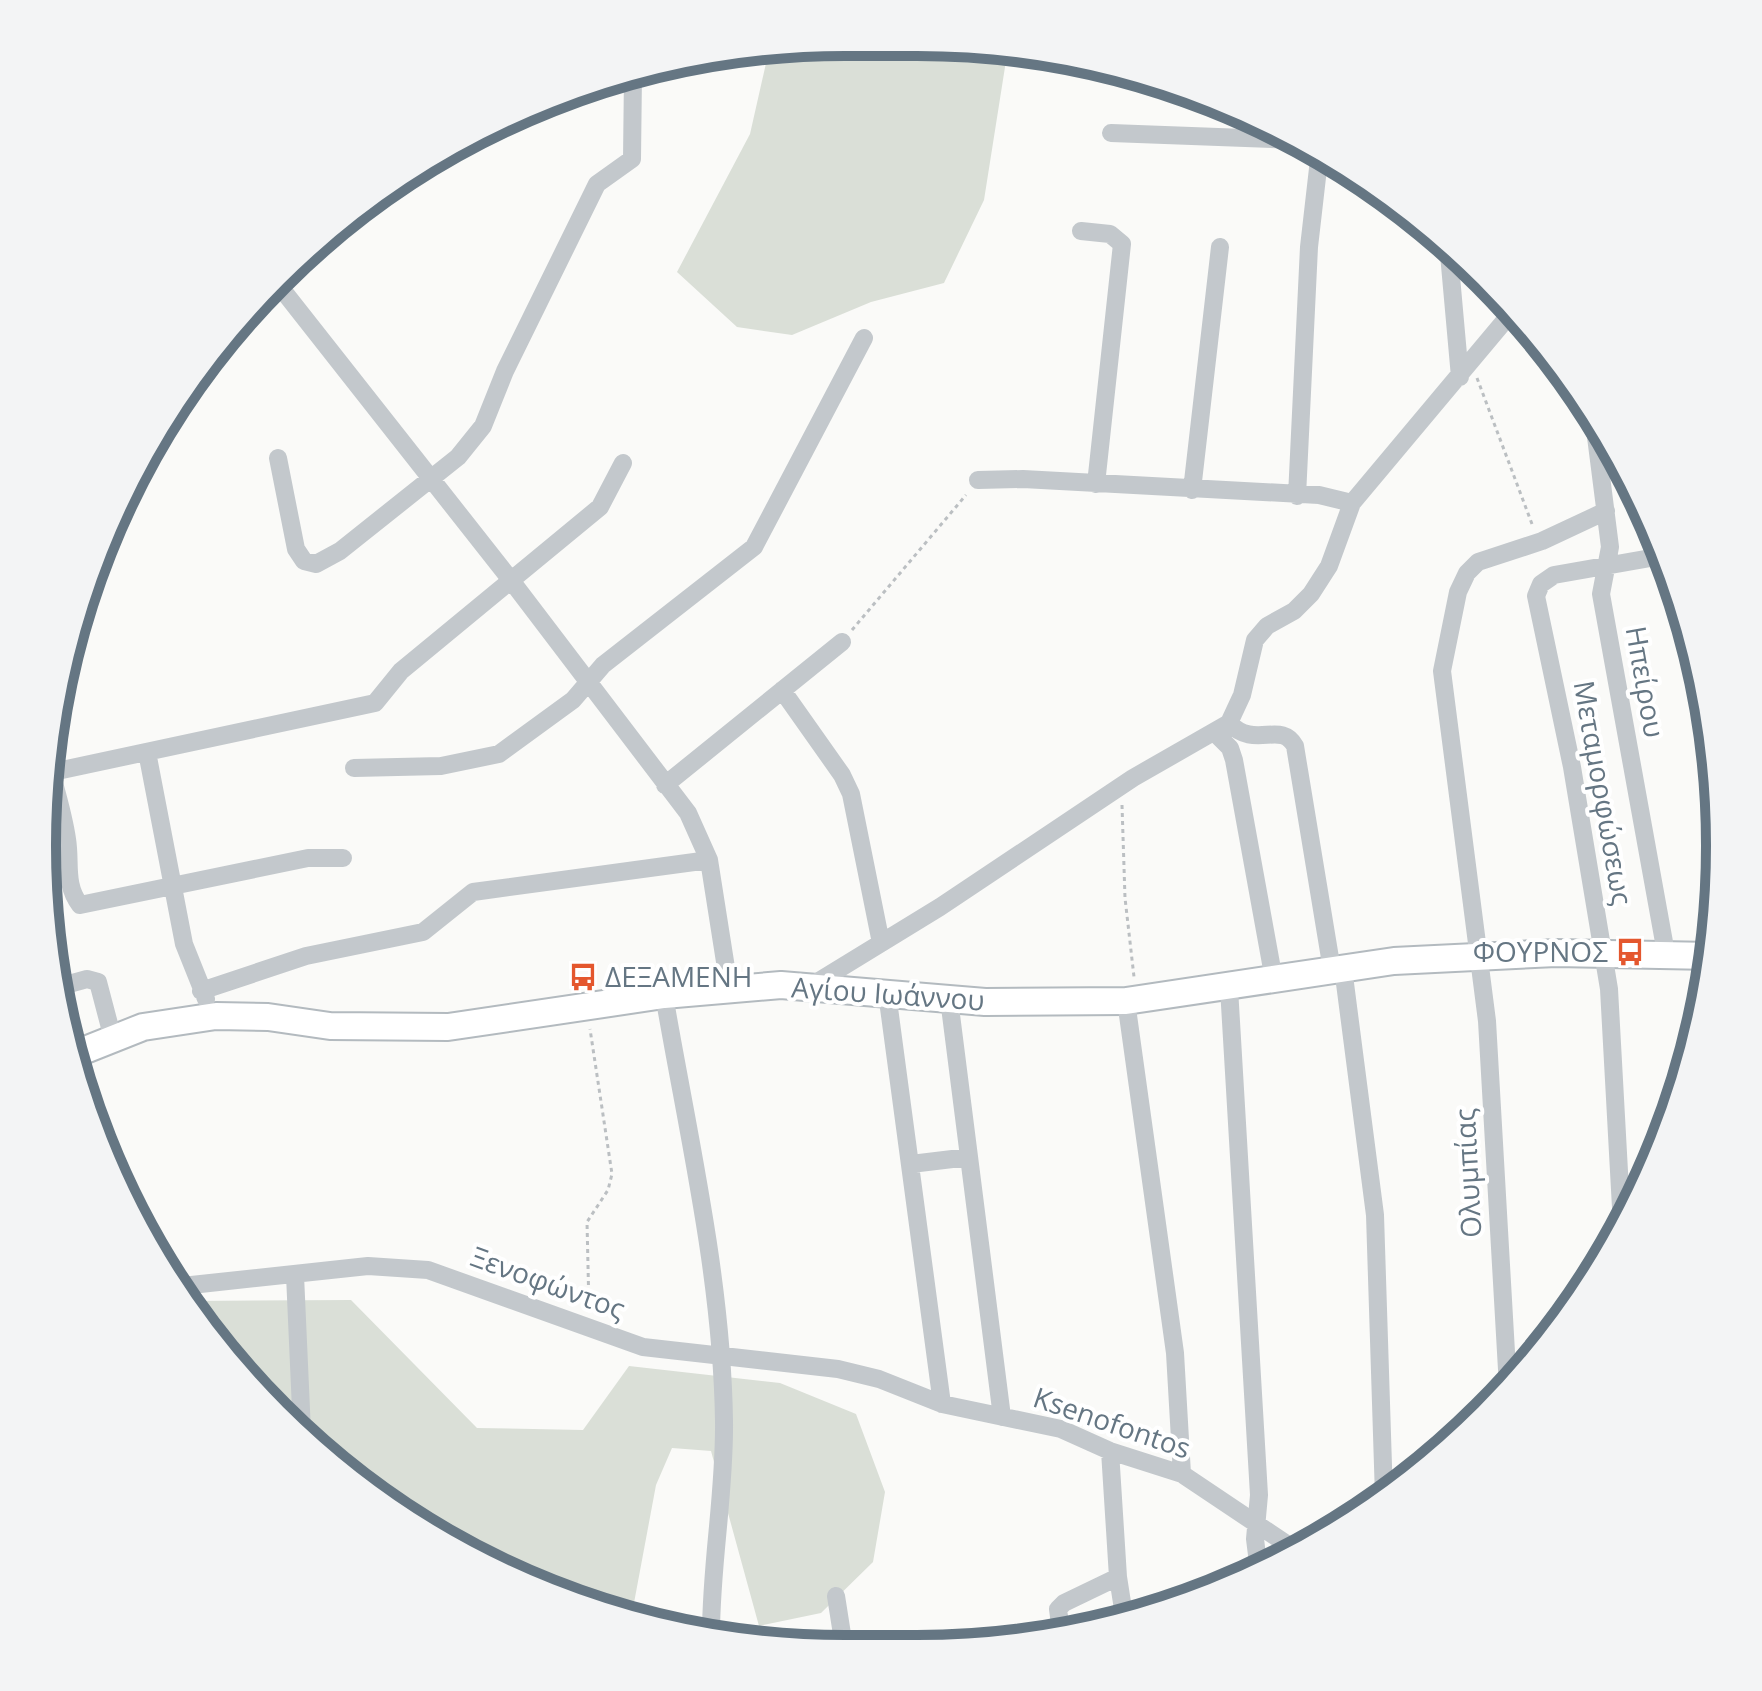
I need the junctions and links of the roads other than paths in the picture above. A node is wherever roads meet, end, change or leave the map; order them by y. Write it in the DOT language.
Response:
graph roads {
  1 [pos="633,85"];
  2 [pos="1111,133"];
  3 [pos="1270,139"];
  4 [pos="1318,166"];
  5 [pos="1081,231"];
  6 [pos="1220,247"];
  7 [pos="1451,265"];
  8 [pos="283,291"];
  9 [pos="1506,320"];
  10 [pos="864,338"];
  11 [pos="1465,372"];
  12 [pos="1597,447"];
  13 [pos="278,458"];
  14 [pos="623,463"];
  15 [pos="430,479"];
  16 [pos="978,480"];
  17 [pos="1096,484"];
  18 [pos="1192,490"];
  19 [pos="1297,496"];
  20 [pos="1352,503"];
  21 [pos="1606,511"];
  22 [pos="1651,558"];
  23 [pos="1607,566"];
  24 [pos="510,579"];
  25 [pos="842,642"];
  26 [pos="589,682"];
  27 [pos="782,690"];
  28 [pos="1222,728"];
  29 [pos="147,752"];
  30 [pos="354,768"];
  31 [pos="60,770"];
  32 [pos="665,785"];
  33 [pos="58,803"];
  34 [pos="343,858"];
  35 [pos="709,860"];
  36 [pos="67,872"];
  37 [pos="57,875"];
  38 [pos="172,887"];
  39 [pos="881,943"];
  40 [pos="1666,953"];
  41 [pos="1603,954"];
  42 [pos="1480,955"];
  43 [pos="1698,955"];
  44 [pos="1338,969"];
  45 [pos="1274,980"];
  46 [pos="69,984"];
  47 [pos="811,986"];
  48 [pos="729,987"];
  49 [pos="1229,988"];
  50 [pos="201,991"];
  51 [pos="887,993"];
  52 [pos="664,995"];
  53 [pos="949,999"];
  54 [pos="1132,1001"];
  55 [pos="216,1016"];
  56 [pos="113,1039"];
  57 [pos="83,1051"];
  58 [pos="969,1157"];
  59 [pos="911,1164"];
  60 [pos="1621,1202"];
  61 [pos="295,1275"];
  62 [pos="190,1285"];
  63 [pos="721,1357"];
  64 [pos="1507,1369"];
  65 [pos="942,1404"];
  66 [pos="301,1417"];
  67 [pos="1002,1417"];
  68 [pos="1110,1451"];
  69 [pos="1182,1474"];
  70 [pos="1384,1482"];
  71 [pos="1255,1521"];
  72 [pos="1286,1543"];
  73 [pos="1258,1558"];
  74 [pos="1118,1577"];
  75 [pos="836,1596"];
  76 [pos="1125,1607"];
  77 [pos="1060,1622"];
  78 [pos="712,1623"];
  79 [pos="842,1635"];
  1 -- 15 [label="street"];
  2 -- 3 [label="street"];
  4 -- 19 [label="street"];
  5 -- 17 [label="street"];
  6 -- 18 [label="street"];
  7 -- 11 [label="street"];
  8 -- 15 [label="street"];
  9 -- 11 [label="street"];
  10 -- 26 [label="street"];
  11 -- 20 [label="street"];
  12 -- 21 [label="street, Ηπείρου"];
  13 -- 15 [label="street"];
  14 -- 24 [label="street"];
  15 -- 24 [label="street"];
  16 -- 17 [label="street"];
  17 -- 18 [label="street"];
  18 -- 19 [label="street"];
  19 -- 20 [label="street"];
  20 -- 28 [label="street"];
  21 -- 23 [label="street, Ηπείρου"];
  21 -- 42 [label="street, Ολυμπίας"];
  22 -- 23 [label="street"];
  23 -- 40 [label="street, Ηπείρου"];
  23 -- 41 [label="street, Μεταμορφώσεως"];
  24 -- 26 [label="street"];
  24 -- 29 [label="street"];
  25 -- 27 [label="street"];
  26 -- 30 [label="street"];
  26 -- 32 [label="street"];
  27 -- 32 [label="street"];
  27 -- 39 [label="street"];
  28 -- 39 [label="street"];
  28 -- 44 [label="street"];
  28 -- 45 [label="street"];
  29 -- 31 [label="street"];
  29 -- 38 [label="street"];
  32 -- 35 [label="street"];
  33 -- 36 [label="street"];
  34 -- 38 [label="street"];
  35 -- 48 [label="street"];
  35 -- 50 [label="street"];
  36 -- 37 [label="street"];
  36 -- 38 [label="street"];
  38 -- 50 [label="street"];
  39 -- 47 [label="street"];
  40 -- 41 [label="street, Αγίου Ιωάννου"];
  40 -- 43 [label="street, Αγίου Ιωάννου"];
  41 -- 42 [label="street, Αγίου Ιωάννου"];
  41 -- 60 [label="street, Μεταμορφώσεως"];
  42 -- 44 [label="street, Αγίου Ιωάννου"];
  42 -- 64 [label="street, Ολυμπίας"];
  44 -- 45 [label="street, Αγίου Ιωάννου"];
  44 -- 70 [label="street"];
  45 -- 49 [label="street, Αγίου Ιωάννου"];
  46 -- 56 [label="street"];
  47 -- 48 [label="street, Αγίου Ιωάννου"];
  47 -- 51 [label="street, Αγίου Ιωάννου"];
  48 -- 52 [label="street, Αγίου Ιωάννου"];
  49 -- 54 [label="street, Αγίου Ιωάννου"];
  49 -- 71 [label="street"];
  50 -- 55 [label="street"];
  51 -- 53 [label="street, Αγίου Ιωάννου"];
  51 -- 59 [label="street"];
  52 -- 55 [label="street, Αγίου Ιωάννου"];
  52 -- 63 [label="street"];
  53 -- 54 [label="street, Αγίου Ιωάννου"];
  53 -- 58 [label="street"];
  54 -- 69 [label="street"];
  55 -- 56 [label="street, Αγίου Ιωάννου"];
  56 -- 57 [label="street, Αγίου Ιωάννου"];
  58 -- 59 [label="street"];
  58 -- 67 [label="street"];
  59 -- 65 [label="street"];
  61 -- 62 [label="street, Ξενοφώντος"];
  61 -- 63 [label="street, Ξενοφώντος"];
  61 -- 66 [label="street"];
  63 -- 65 [label="street, Ksenofontos"];
  63 -- 78 [label="street"];
  65 -- 67 [label="street, Ksenofontos"];
  67 -- 68 [label="street, Ksenofontos"];
  68 -- 69 [label="street, Ksenofontos"];
  68 -- 74 [label="street"];
  69 -- 71 [label="street, Ksenofontos"];
  71 -- 72 [label="street, Ksenofontos"];
  71 -- 73 [label="street"];
  74 -- 76 [label="street"];
  74 -- 77 [label="street"];
  75 -- 79 [label="street"];
}
